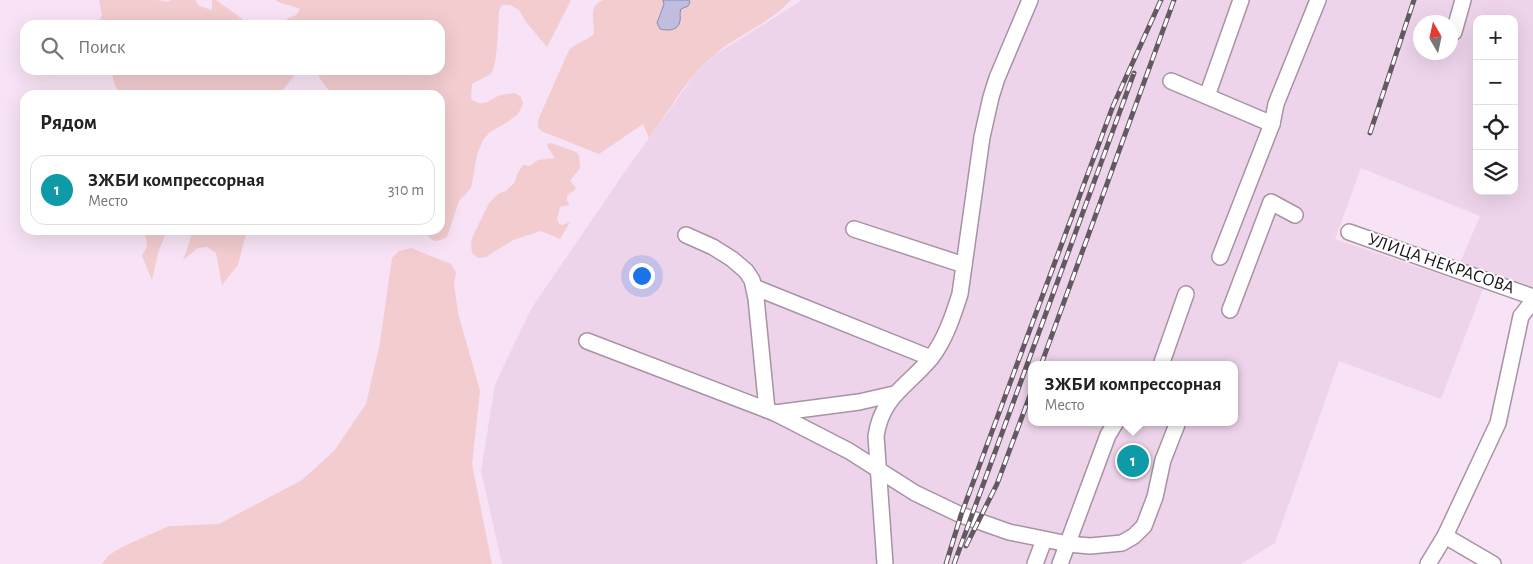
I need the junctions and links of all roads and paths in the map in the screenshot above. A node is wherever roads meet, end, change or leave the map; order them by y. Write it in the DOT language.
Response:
graph roads {
  1 [pos="1030,0"];
  2 [pos="1241,0"];
  3 [pos="1318,0"];
  4 [pos="1463,0"];
  5 [pos="1458,18"];
  6 [pos="1171,81"];
  7 [pos="1207,96"];
  8 [pos="1272,124"];
  9 [pos="1295,215"];
  10 [pos="854,229"];
  11 [pos="1348,232"];
  12 [pos="686,235"];
  13 [pos="1220,257"];
  14 [pos="964,265"];
  15 [pos="754,287"];
  16 [pos="1186,294"];
  17 [pos="1533,299"];
  18 [pos="1230,310"];
  19 [pos="587,341"];
  20 [pos="931,358"];
  21 [pos="1162,361"];
  22 [pos="894,394"];
  23 [pos="771,411"];
  24 [pos="1114,426"];
  25 [pos="1176,426"];
  26 [pos="878,469"];
  27 [pos="1445,536"];
  28 [pos="1044,540"];
  29 [pos="1068,544"];
  30 [pos="885,564"];
  31 [pos="1035,564"];
  32 [pos="1060,564"];
  33 [pos="1428,564"];
  34 [pos="1493,564"];
  1 -- 14 [label="street"];
  2 -- 7 [label="street"];
  3 -- 8 [label="street"];
  4 -- 5 [label="street"];
  6 -- 7 [label="street"];
  7 -- 8 [label="street"];
  8 -- 13 [label="street"];
  9 -- 18 [label="street"];
  10 -- 14 [label="street"];
  11 -- 17 [label="street, УЛИЦА НЕКРАСОВА"];
  12 -- 15 [label="street"];
  14 -- 20 [label="street"];
  15 -- 20 [label="street"];
  15 -- 23 [label="street"];
  16 -- 21 [label="street"];
  17 -- 27 [label="street"];
  19 -- 23 [label="street"];
  20 -- 22 [label="street"];
  22 -- 23 [label="street"];
  22 -- 26 [label="street"];
  23 -- 26 [label="street"];
  24 -- 29 [label="street"];
  25 -- 29 [label="street"];
  26 -- 28 [label="street"];
  26 -- 30 [label="street"];
  27 -- 33 [label="street"];
  27 -- 34 [label="street"];
  28 -- 29 [label="street"];
  28 -- 31 [label="street"];
  29 -- 32 [label="street"];
}
